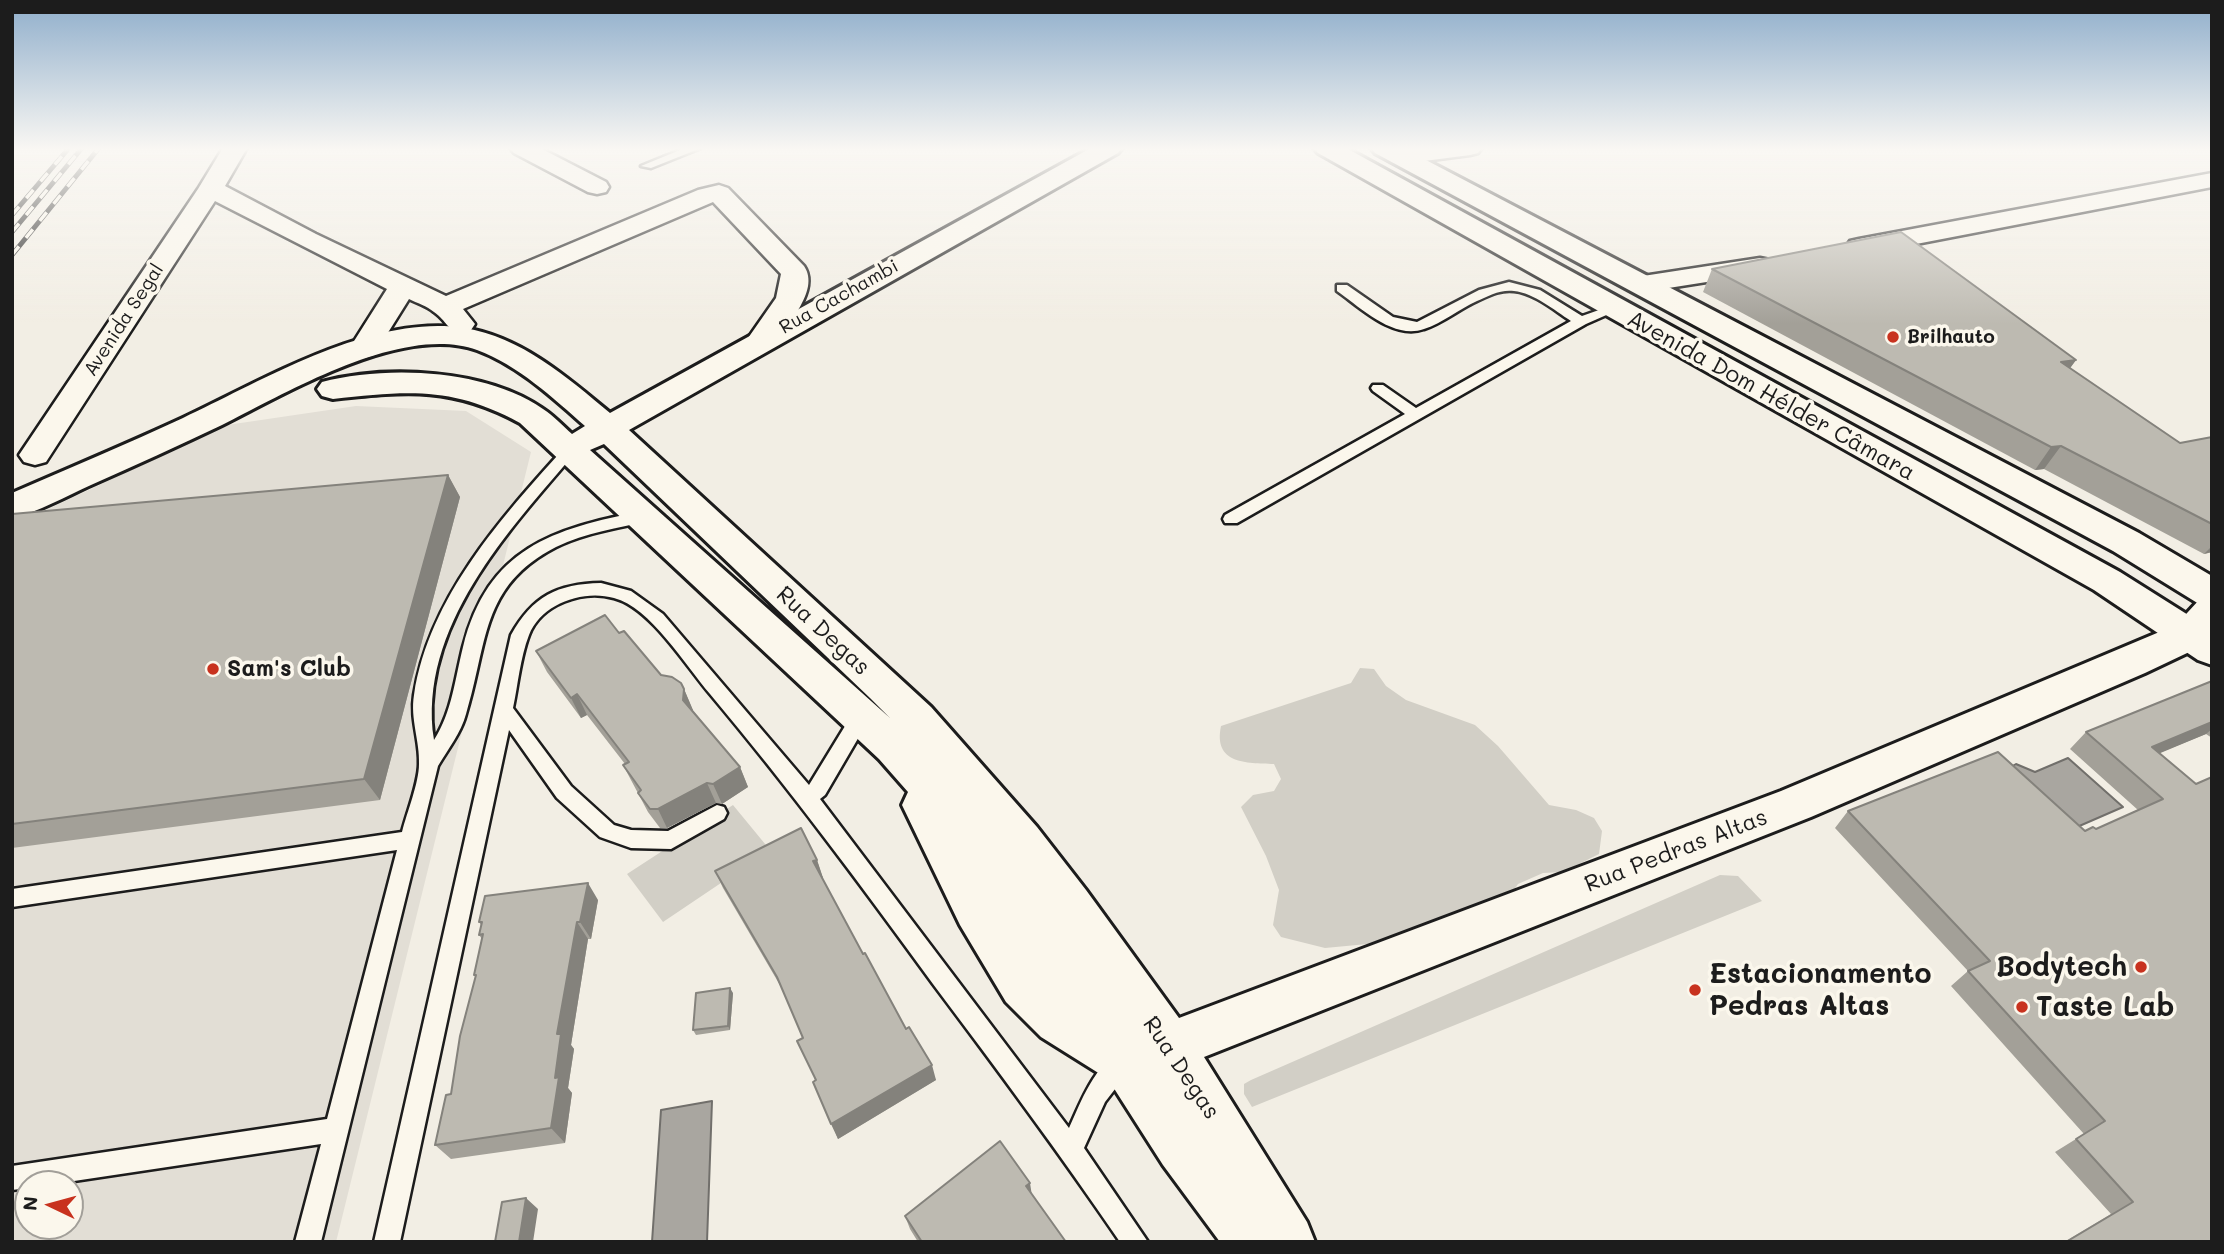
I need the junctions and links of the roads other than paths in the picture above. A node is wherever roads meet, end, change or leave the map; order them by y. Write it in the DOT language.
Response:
graph roads {
  1 [pos="199,207"];
  2 [pos="244,207"];
  3 [pos="681,207"];
  4 [pos="732,207"];
  5 [pos="1004,207"];
  6 [pos="1433,207"];
  7 [pos="1495,207"];
  8 [pos="2074,207"];
  9 [pos="1836,252"];
  10 [pos="1782,262"];
  11 [pos="1557,275"];
  12 [pos="1643,284"];
  13 [pos="403,286"];
  14 [pos="1342,288"];
  15 [pos="1527,291"];
  16 [pos="445,306"];
  17 [pos="1613,309"];
  18 [pos="1581,321"];
  19 [pos="461,337"];
  20 [pos="761,341"];
  21 [pos="364,349"];
  22 [pos="1378,388"];
  23 [pos="333,389"];
  24 [pos="1417,416"];
  25 [pos="212,417"];
  26 [pos="605,427"];
  27 [pos="571,449"];
  28 [pos="35,455"];
  29 [pos="12,507"];
  30 [pos="643,516"];
  31 [pos="1231,519"];
  32 [pos="2212,594"];
  33 [pos="2204,631"];
  34 [pos="503,708"];
  35 [pos="860,718"];
  36 [pos="429,764"];
  37 [pos="807,797"];
  38 [pos="717,813"];
  39 [pos="410,839"];
  40 [pos="12,898"];
  41 [pos="1147,1055"];
  42 [pos="337,1130"];
  43 [pos="1071,1150"];
  44 [pos="12,1178"];
  45 [pos="308,1242"];
  46 [pos="387,1242"];
  47 [pos="1135,1242"];
  48 [pos="1255,1242"];
  49 [pos="1287,1242"];
  1 -- 28 [label="street, Avenida Segal"];
  2 -- 13 [label="street"];
  3 -- 16 [label="street"];
  4 -- 20 [label="street"];
  5 -- 20 [label="main road, Rua Cachambi"];
  6 -- 11 [label="main road, Avenida Dom Hélder Câmara"];
  7 -- 12 [label="main road, Avenida Dom Hélder Câmara"];
  8 -- 9 [label="street"];
  10 -- 12 [label="street"];
  11 -- 15 [label="lane"];
  11 -- 17 [label="main road, Avenida Dom Hélder Câmara"];
  12 -- 32 [label="main road, Avenida Dom Hélder Câmara"];
  13 -- 16 [label="street"];
  13 -- 21 [label="street"];
  14 -- 15 [label="lane"];
  15 -- 18 [label="lane"];
  16 -- 19 [label="street"];
  17 -- 18 [label="lane"];
  17 -- 33 [label="main road, Avenida Dom Hélder Câmara"];
  18 -- 24 [label="lane"];
  19 -- 21 [label="main road, Rua Degas"];
  19 -- 23 [label="main road"];
  19 -- 26 [label="main road, Rua Degas"];
  20 -- 26 [label="main road, Rua Cachambi"];
  21 -- 25 [label="main road, Rua Degas"];
  22 -- 24 [label="lane"];
  23 -- 25 [label="main road"];
  23 -- 27 [label="main road, Rua Degas"];
  24 -- 31 [label="lane"];
  25 -- 29 [label="main road"];
  26 -- 27 [label="main road, Rua Cachambi"];
  26 -- 41 [label="main road, Rua Degas"];
  27 -- 30 [label="main road, Rua Degas"];
  27 -- 36 [label="lane"];
  30 -- 35 [label="main road, Rua Degas"];
  30 -- 36 [label="lane"];
  33 -- 41 [label="main road, Rua Pedras Altas"];
  34 -- 37 [label="lane"];
  34 -- 38 [label="lane"];
  34 -- 46 [label="lane"];
  35 -- 37 [label="lane"];
  35 -- 41 [label="main road, Rua Degas"];
  36 -- 39 [label="lane"];
  37 -- 43 [label="lane"];
  39 -- 40 [label="lane"];
  39 -- 42 [label="lane"];
  41 -- 43 [label="lane"];
  41 -- 48 [label="main road, Rua Degas"];
  41 -- 49 [label="main road, Rua Degas"];
  42 -- 44 [label="lane"];
  42 -- 45 [label="lane"];
  43 -- 47 [label="lane"];
}
